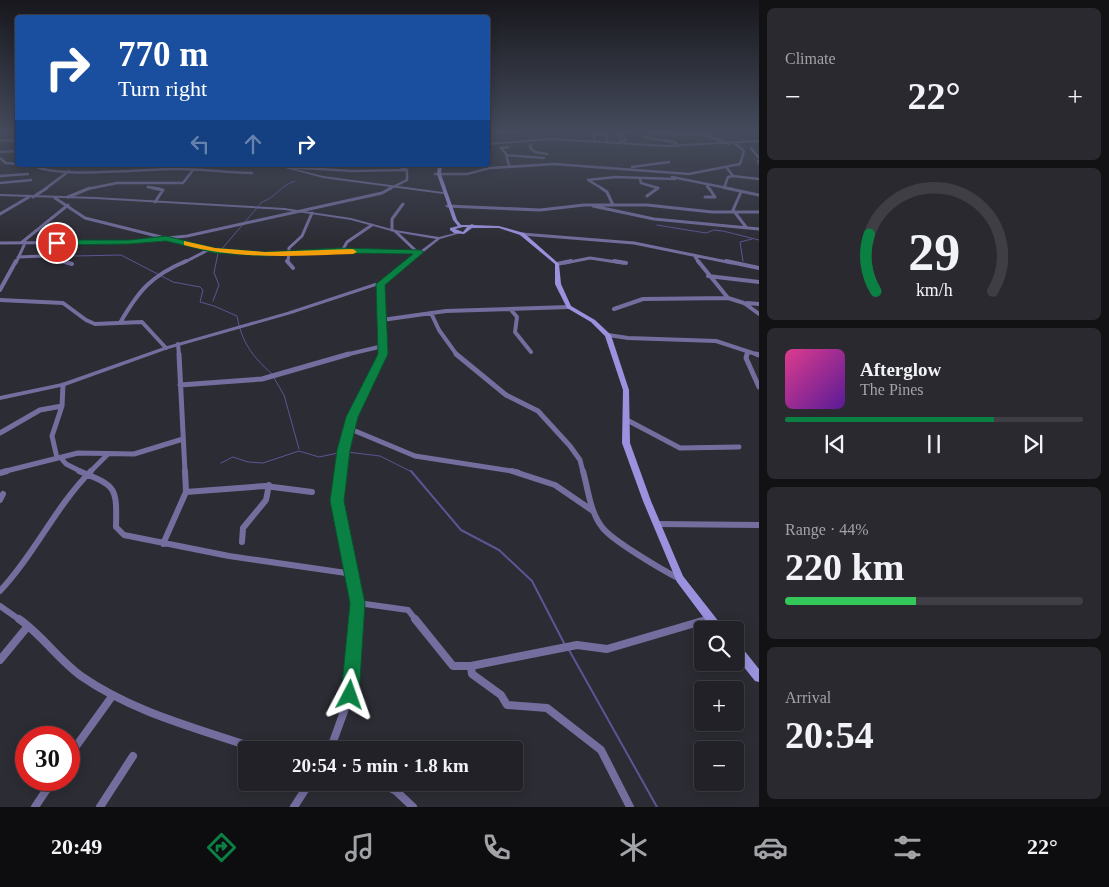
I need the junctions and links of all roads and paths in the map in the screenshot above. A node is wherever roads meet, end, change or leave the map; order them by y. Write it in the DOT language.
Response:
graph roads {
  1 [pos="727,168"];
  2 [pos="39,169"];
  3 [pos="289,169"];
  4 [pos="301,169"];
  5 [pos="438,169"];
  6 [pos="487,169"];
  7 [pos="624,169"];
  8 [pos="632,169"];
  9 [pos="723,169"];
  10 [pos="193,170"];
  11 [pos="407,170"];
  12 [pos="653,170"];
  13 [pos="69,171"];
  14 [pos="252,173"];
  15 [pos="28,174"];
  16 [pos="437,174"];
  17 [pos="0,176"];
  18 [pos="5,176"];
  19 [pos="733,176"];
  20 [pos="675,178"];
  21 [pos="640,179"];
  22 [pos="759,179"];
  23 [pos="31,180"];
  24 [pos="1,183"];
  25 [pos="129,184"];
  26 [pos="147,184"];
  27 [pos="707,185"];
  28 [pos="125,187"];
  29 [pos="395,187"];
  30 [pos="724,188"];
  31 [pos="740,192"];
  32 [pos="0,195"];
  33 [pos="759,195"];
  34 [pos="445,196"];
  35 [pos="647,196"];
  36 [pos="31,197"];
  37 [pos="705,197"];
  38 [pos="55,198"];
  39 [pos="67,198"];
  40 [pos="155,202"];
  41 [pos="403,204"];
  42 [pos="68,205"];
  43 [pos="613,205"];
  44 [pos="449,206"];
  45 [pos="593,206"];
  46 [pos="733,210"];
  47 [pos="305,212"];
  48 [pos="759,212"];
  49 [pos="312,213"];
  50 [pos="0,214"];
  51 [pos="372,225"];
  52 [pos="466,226"];
  53 [pos="746,227"];
  54 [pos="452,228"];
  55 [pos="759,229"];
  56 [pos="394,230"];
  57 [pos="459,233"];
  58 [pos="522,234"];
  59 [pos="446,236"];
  60 [pos="166,238"];
  61 [pos="439,238"];
  62 [pos="0,243"];
  63 [pos="23,243"];
  64 [pos="210,249"];
  65 [pos="342,251"];
  66 [pos="418,251"];
  67 [pos="288,254"];
  68 [pos="694,254"];
  69 [pos="18,258"];
  70 [pos="626,263"];
  71 [pos="72,264"];
  72 [pos="557,264"];
  73 [pos="293,268"];
  74 [pos="759,268"];
  75 [pos="708,276"];
  76 [pos="759,282"];
  77 [pos="379,284"];
  78 [pos="0,290"];
  79 [pos="728,298"];
  80 [pos="0,300"];
  81 [pos="744,303"];
  82 [pos="759,304"];
  83 [pos="569,307"];
  84 [pos="614,309"];
  85 [pos="511,310"];
  86 [pos="431,312"];
  87 [pos="759,314"];
  88 [pos="382,320"];
  89 [pos="120,323"];
  90 [pos="247,325"];
  91 [pos="608,335"];
  92 [pos="178,344"];
  93 [pos="383,346"];
  94 [pos="166,348"];
  95 [pos="531,352"];
  96 [pos="748,352"];
  97 [pos="759,355"];
  98 [pos="63,385"];
  99 [pos="180,386"];
  100 [pos="759,387"];
  101 [pos="0,398"];
  102 [pos="62,406"];
  103 [pos="627,420"];
  104 [pos="348,428"];
  105 [pos="0,432"];
  106 [pos="183,439"];
  107 [pos="739,447"];
  108 [pos="107,455"];
  109 [pos="59,458"];
  110 [pos="0,473"];
  111 [pos="86,474"];
  112 [pos="269,485"];
  113 [pos="186,492"];
  114 [pos="312,492"];
  115 [pos="3,494"];
  116 [pos="0,500"];
  117 [pos="594,512"];
  118 [pos="656,524"];
  119 [pos="759,525"];
  120 [pos="242,542"];
  121 [pos="163,544"];
  122 [pos="353,574"];
  123 [pos="680,579"];
  124 [pos="0,591"];
  125 [pos="358,603"];
  126 [pos="0,606"];
  127 [pos="710,619"];
  128 [pos="28,626"];
  129 [pos="744,659"];
  130 [pos="0,660"];
  131 [pos="471,666"];
  132 [pos="759,677"];
  133 [pos="113,695"];
  134 [pos="80,741"];
  135 [pos="333,741"];
  136 [pos="238,742"];
  137 [pos="133,756"];
  138 [pos="46,791"];
  139 [pos="304,791"];
  140 [pos="396,791"];
  141 [pos="36,807"];
  142 [pos="100,807"];
  143 [pos="294,807"];
  144 [pos="414,807"];
  145 [pos="630,807"];
  1 -- 19 [label="street"];
  2 -- 13 [label="street"];
  3 -- 29 [label="street"];
  4 -- 11 [label="street"];
  5 -- 16 [label="main road"];
  6 -- 16 [label="street"];
  7 -- 8 [label="street"];
  8 -- 12 [label="street"];
  9 -- 12 [label="street"];
  10 -- 13 [label="street"];
  10 -- 14 [label="street"];
  10 -- 26 [label="street"];
  11 -- 29 [label="street"];
  12 -- 20 [label="street"];
  13 -- 36 [label="street"];
  15 -- 18 [label="street"];
  16 -- 34 [label="main road"];
  17 -- 18 [label="street"];
  18 -- 24 [label="street"];
  19 -- 22 [label="street"];
  19 -- 30 [label="street"];
  20 -- 21 [label="street"];
  20 -- 27 [label="street"];
  21 -- 35 [label="street"];
  21 -- 43 [label="street"];
  23 -- 24 [label="street"];
  25 -- 26 [label="street"];
  25 -- 28 [label="street"];
  25 -- 39 [label="street"];
  26 -- 40 [label="street"];
  27 -- 30 [label="street"];
  27 -- 37 [label="street"];
  29 -- 34 [label="street"];
  29 -- 47 [label="street"];
  30 -- 31 [label="street"];
  31 -- 33 [label="street"];
  31 -- 46 [label="street"];
  32 -- 36 [label="street"];
  34 -- 44 [label="main road"];
  36 -- 38 [label="street"];
  36 -- 50 [label="street"];
  38 -- 39 [label="street"];
  38 -- 42 [label="street"];
  39 -- 40 [label="street"];
  40 -- 47 [label="street"];
  41 -- 56 [label="street"];
  42 -- 60 [label="street"];
  42 -- 63 [label="street"];
  43 -- 45 [label="street"];
  43 -- 46 [label="street"];
  44 -- 45 [label="street"];
  44 -- 52 [label="main road"];
  44 -- 54 [label="main road"];
  45 -- 53 [label="street"];
  46 -- 48 [label="street"];
  46 -- 53 [label="street"];
  47 -- 49 [label="street"];
  47 -- 60 [label="street"];
  49 -- 51 [label="street"];
  49 -- 67 [label="street"];
  51 -- 56 [label="street"];
  51 -- 65 [label="street"];
  52 -- 54 [label="main road"];
  52 -- 57 [label="main road"];
  52 -- 58 [label="main road"];
  53 -- 55 [label="street"];
  54 -- 57 [label="main road"];
  54 -- 59 [label="street"];
  56 -- 61 [label="street"];
  56 -- 66 [label="street"];
  57 -- 59 [label="street"];
  58 -- 68 [label="street"];
  58 -- 72 [label="main road"];
  59 -- 61 [label="street"];
  60 -- 63 [label="street"];
  60 -- 64 [label="street"];
  61 -- 66 [label="street"];
  62 -- 63 [label="street"];
  63 -- 69 [label="street"];
  64 -- 67 [label="street"];
  64 -- 89 [label="street"];
  65 -- 66 [label="street"];
  65 -- 67 [label="street"];
  66 -- 77 [label="street"];
  67 -- 73 [label="street"];
  68 -- 74 [label="street"];
  68 -- 75 [label="street"];
  69 -- 71 [label="street"];
  69 -- 78 [label="street"];
  70 -- 72 [label="street"];
  72 -- 83 [label="main road"];
  75 -- 76 [label="street"];
  75 -- 79 [label="street"];
  77 -- 88 [label="street"];
  77 -- 90 [label="street"];
  79 -- 81 [label="street"];
  79 -- 84 [label="street"];
  80 -- 89 [label="street"];
  81 -- 82 [label="street"];
  81 -- 87 [label="street"];
  83 -- 85 [label="street"];
  83 -- 91 [label="main road"];
  85 -- 86 [label="street"];
  85 -- 95 [label="street"];
  86 -- 88 [label="street"];
  86 -- 117 [label="street"];
  88 -- 93 [label="street"];
  89 -- 94 [label="street"];
  90 -- 92 [label="street"];
  91 -- 96 [label="street"];
  91 -- 103 [label="main road"];
  92 -- 94 [label="street"];
  92 -- 99 [label="street"];
  93 -- 99 [label="street"];
  93 -- 104 [label="street"];
  94 -- 98 [label="street"];
  96 -- 97 [label="street"];
  96 -- 100 [label="street"];
  98 -- 101 [label="street"];
  98 -- 102 [label="street"];
  99 -- 106 [label="street"];
  102 -- 105 [label="street"];
  102 -- 109 [label="street"];
  103 -- 107 [label="street"];
  103 -- 118 [label="main road"];
  104 -- 117 [label="street"];
  104 -- 122 [label="street"];
  106 -- 108 [label="street"];
  106 -- 113 [label="street"];
  108 -- 109 [label="street"];
  108 -- 111 [label="street"];
  109 -- 110 [label="street"];
  109 -- 111 [label="street"];
  111 -- 121 [label="street"];
  111 -- 124 [label="street"];
  112 -- 113 [label="street"];
  112 -- 114 [label="street"];
  112 -- 120 [label="street"];
  113 -- 121 [label="street"];
  115 -- 116 [label="street"];
  117 -- 123 [label="street"];
  118 -- 119 [label="street"];
  118 -- 123 [label="main road"];
  121 -- 122 [label="street"];
  122 -- 125 [label="street"];
  123 -- 127 [label="main road"];
  125 -- 131 [label="street"];
  125 -- 135 [label="street"];
  126 -- 128 [label="street"];
  127 -- 131 [label="street"];
  128 -- 130 [label="street"];
  128 -- 133 [label="street"];
  129 -- 132 [label="main road"];
  131 -- 145 [label="street"];
  133 -- 134 [label="street"];
  133 -- 136 [label="street"];
  137 -- 142 [label="street"];
  138 -- 141 [label="street"];
  139 -- 143 [label="street"];
  140 -- 144 [label="street"];
}
